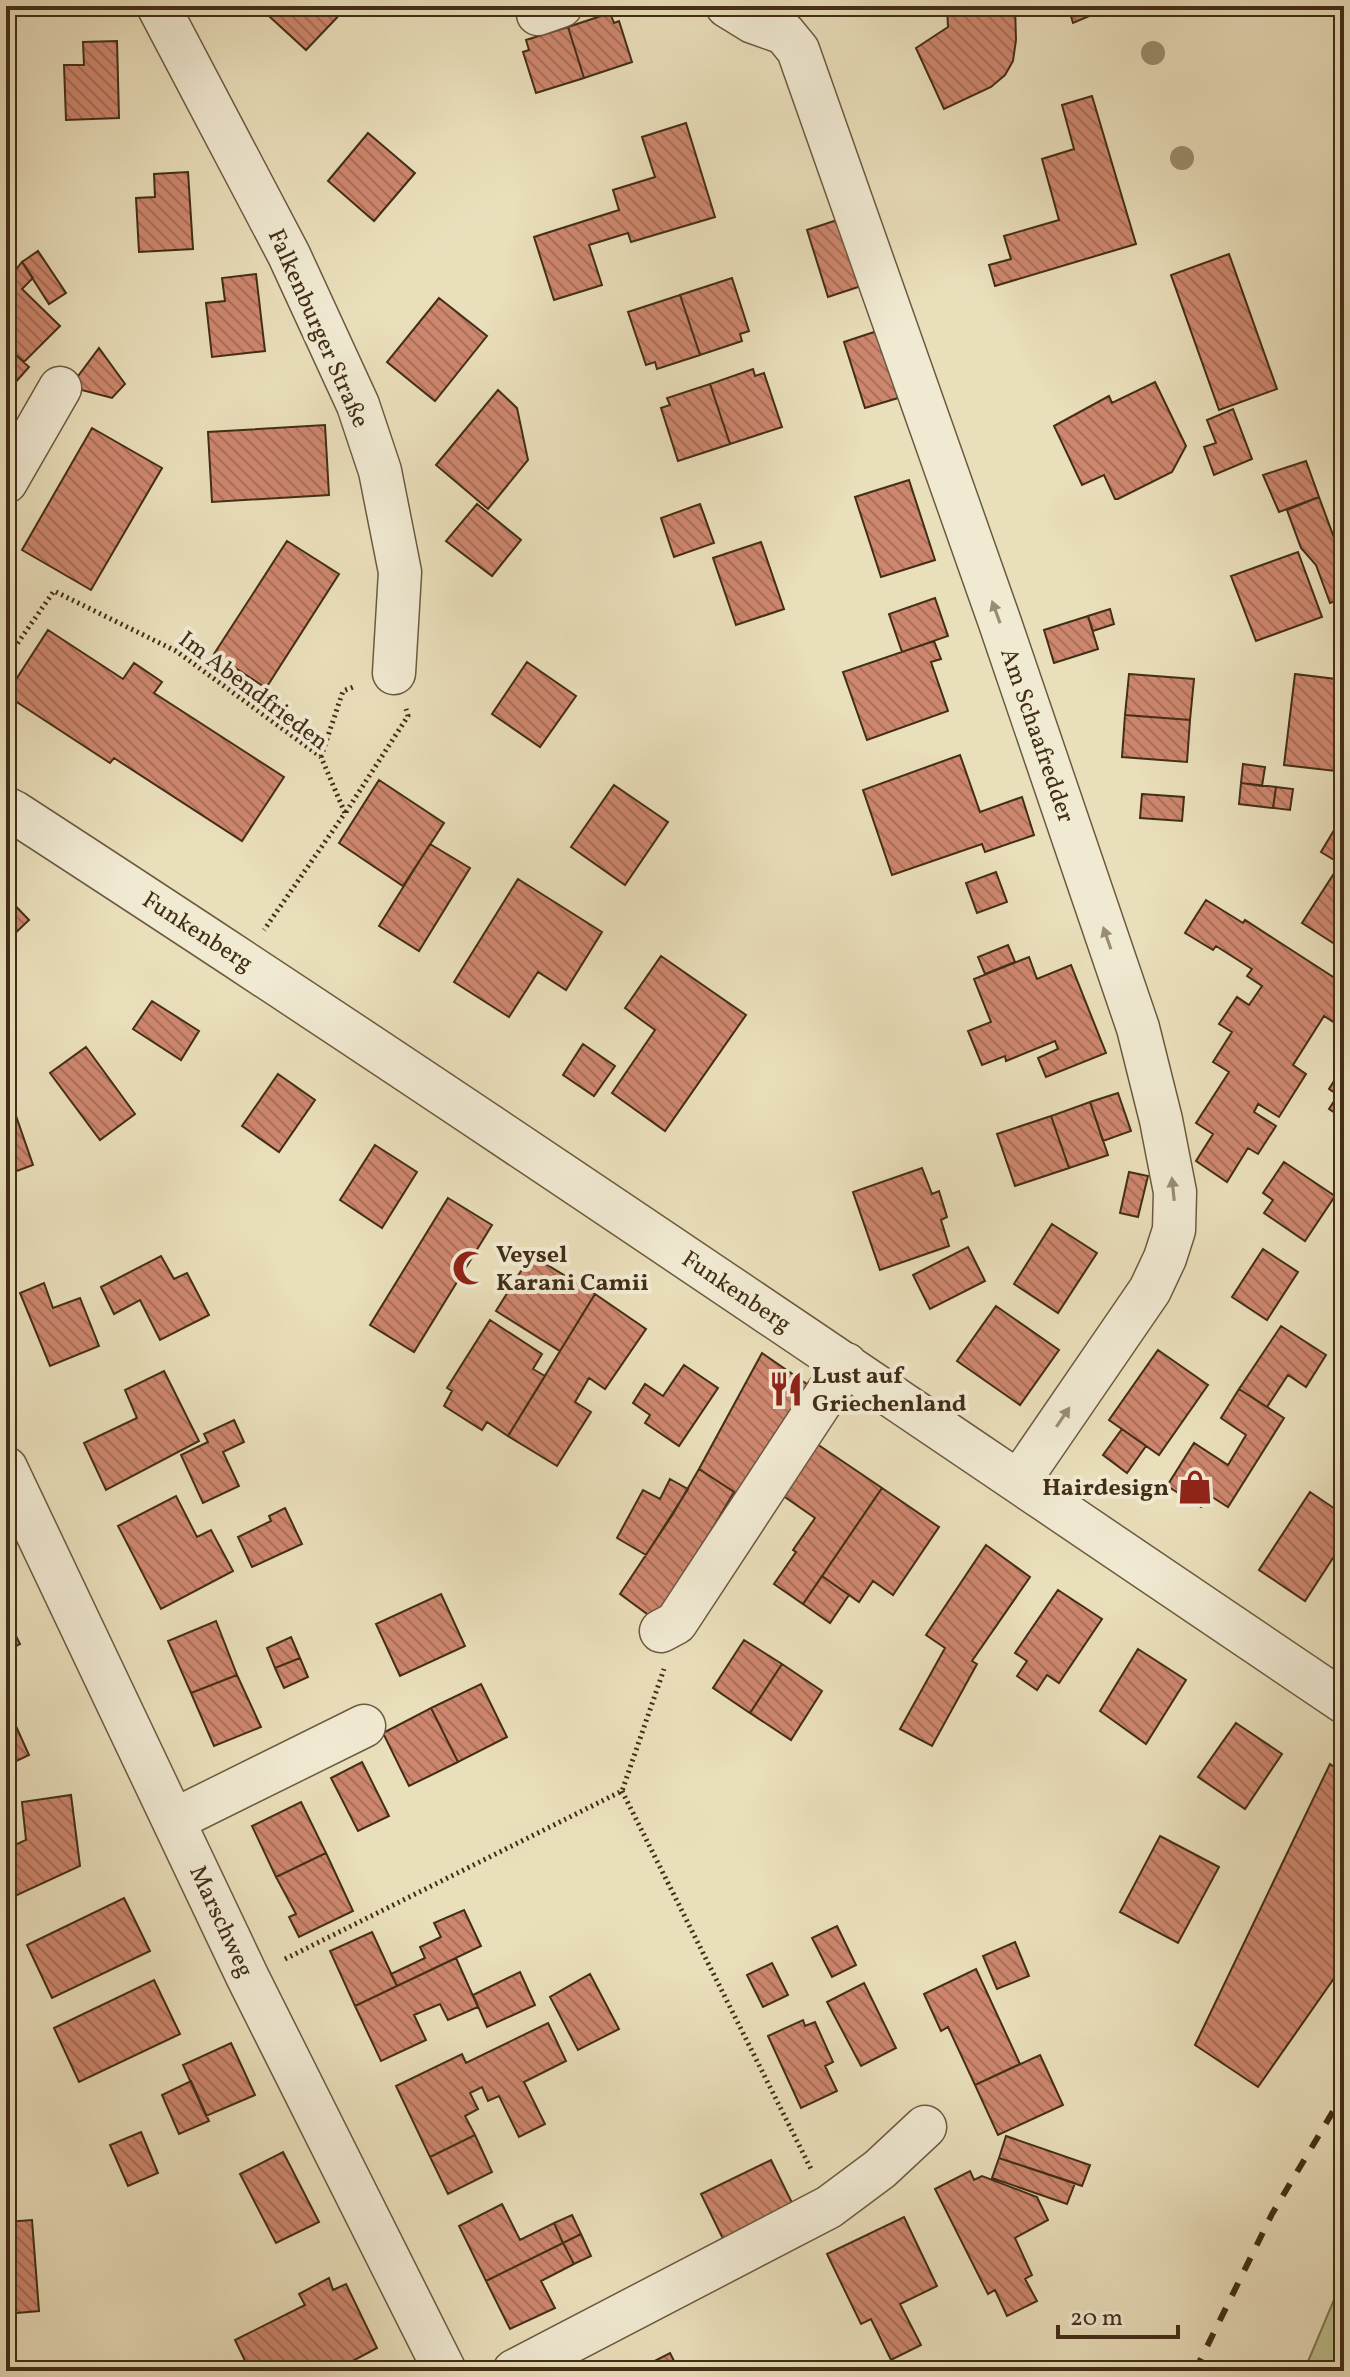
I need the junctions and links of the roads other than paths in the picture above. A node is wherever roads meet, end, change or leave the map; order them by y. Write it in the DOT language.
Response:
graph roads {
  1 [pos="158,6"];
  2 [pos="727,6"];
  3 [pos="60,388"];
  4 [pos="6,482"];
  5 [pos="394,673"];
  6 [pos="6,808"];
  7 [pos="846,1364"];
  8 [pos="6,1468"];
  9 [pos="1019,1481"];
  10 [pos="673,1619"];
  11 [pos="1344,1702"];
  12 [pos="364,1726"];
  13 [pos="174,1820"];
  14 [pos="925,2127"];
  15 [pos="445,2371"];
  16 [pos="514,2371"];
  1 -- 5 [label="street, Falkenburger Straße"];
  9 -- 2 [label="street, Am Schaafredder, one-way"];
  3 -- 4 [label="street"];
  6 -- 7 [label="street, Funkenberg"];
  7 -- 9 [label="street, Funkenberg"];
  7 -- 10 [label="street"];
  8 -- 13 [label="street, Marschweg"];
  9 -- 11 [label="street, Funkenberg"];
  12 -- 13 [label="street"];
  13 -- 15 [label="street, Marschweg"];
  14 -- 16 [label="street"];
}
